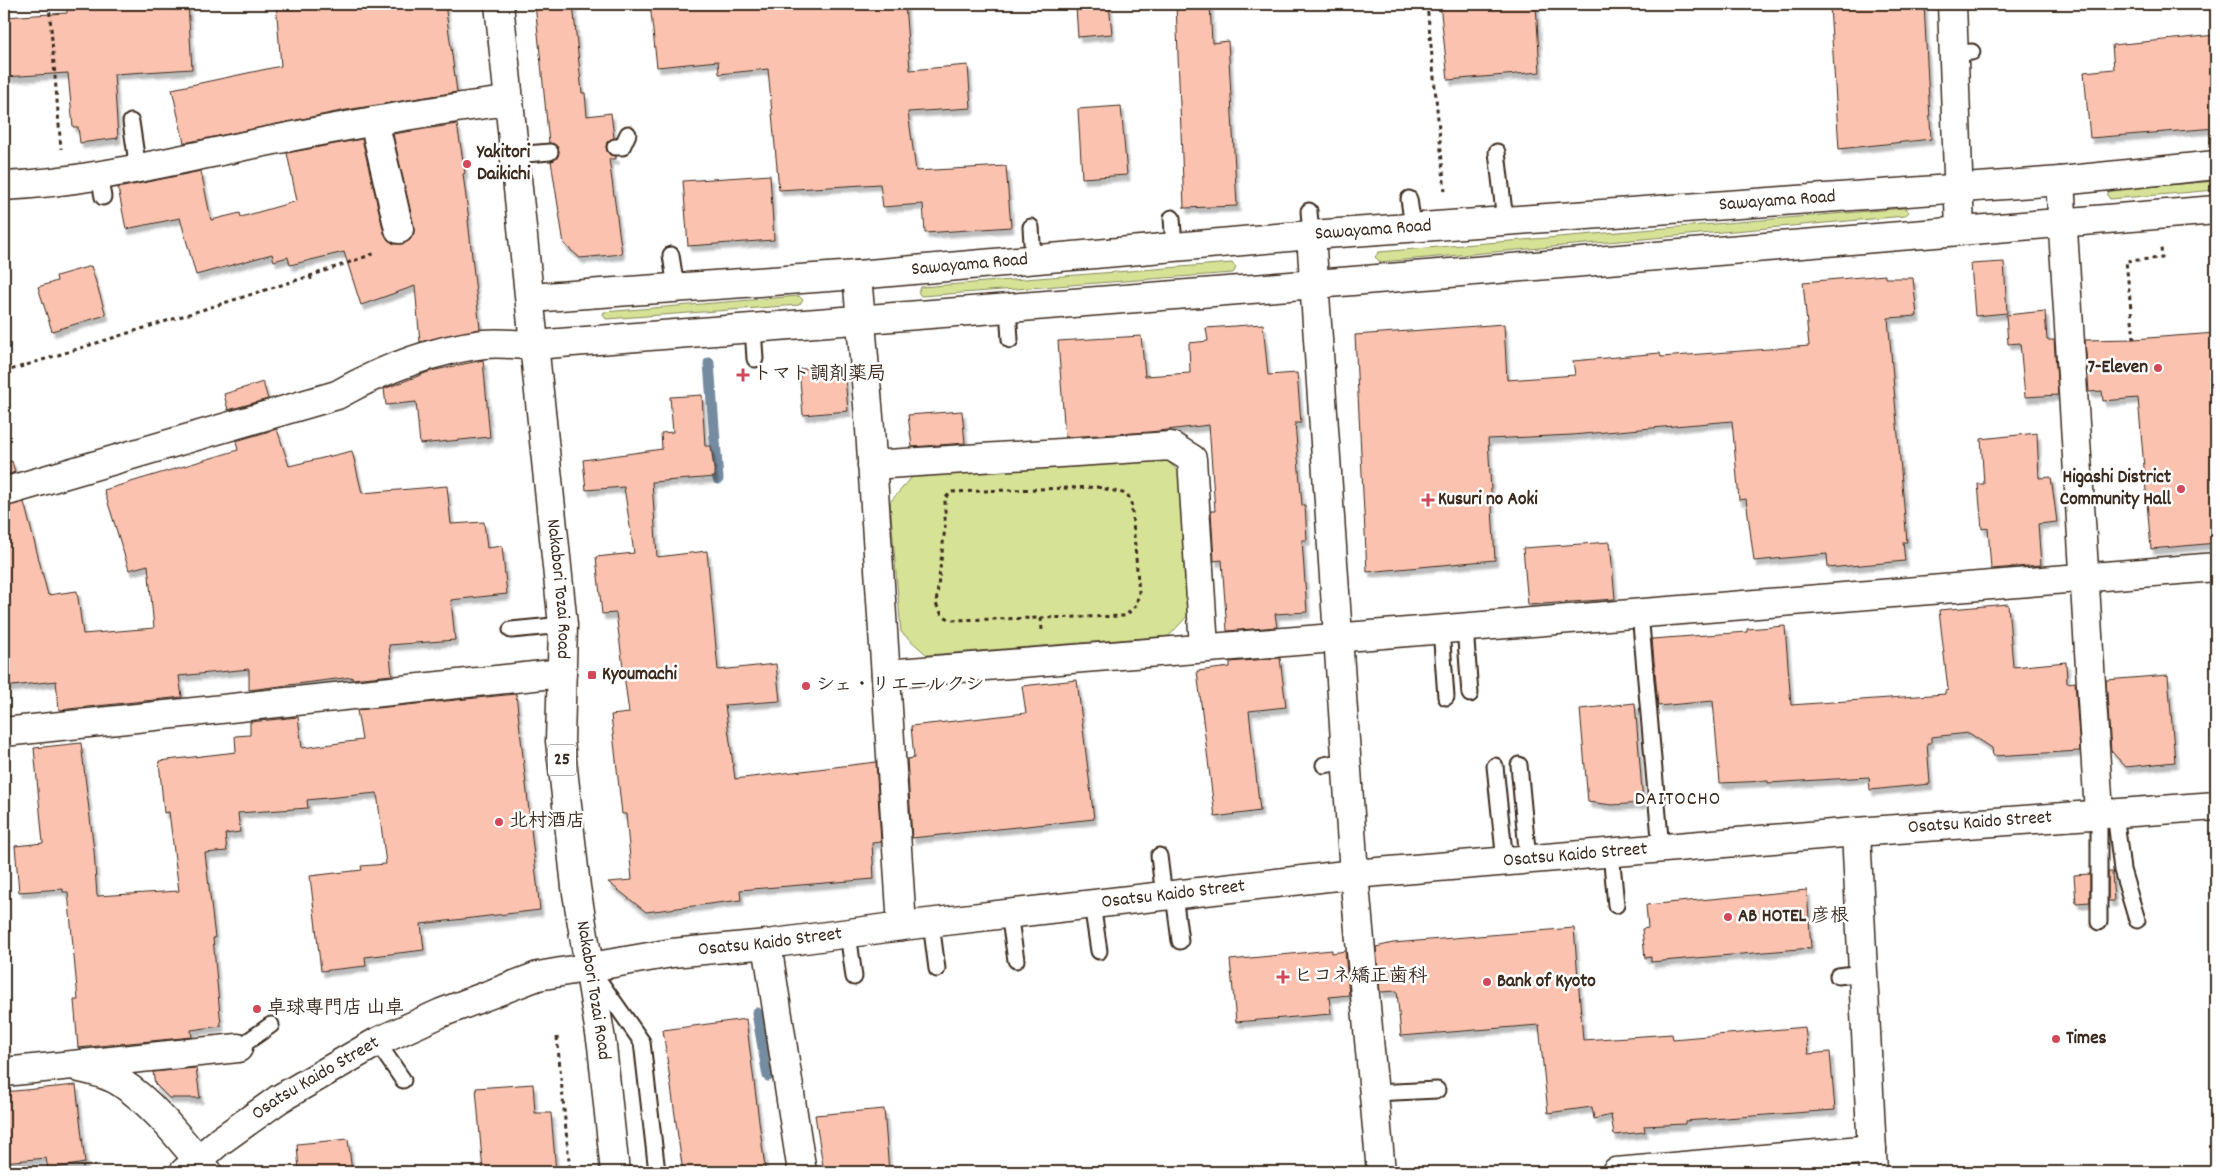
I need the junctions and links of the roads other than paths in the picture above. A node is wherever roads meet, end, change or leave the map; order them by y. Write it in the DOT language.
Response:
graph roads {
  1 [pos="499,4"];
  2 [pos="1952,4"];
  3 [pos="509,101"];
  4 [pos="374,121"];
  5 [pos="131,122"];
  6 [pos="628,134"];
  7 [pos="615,147"];
  8 [pos="550,152"];
  9 [pos="1497,152"];
  10 [pos="514,155"];
  11 [pos="2216,165"];
  12 [pos="138,169"];
  13 [pos="2060,181"];
  14 [pos="4,186"];
  15 [pos="1958,188"];
  16 [pos="1409,198"];
  17 [pos="2216,210"];
  18 [pos="1172,218"];
  19 [pos="1505,221"];
  20 [pos="1310,223"];
  21 [pos="2063,223"];
  22 [pos="1031,227"];
  23 [pos="1412,227"];
  24 [pos="399,230"];
  25 [pos="1960,230"];
  26 [pos="1174,247"];
  27 [pos="671,255"];
  28 [pos="1033,259"];
  29 [pos="857,275"];
  30 [pos="1316,284"];
  31 [pos="676,288"];
  32 [pos="530,298"];
  33 [pos="1008,308"];
  34 [pos="861,320"];
  35 [pos="753,328"];
  36 [pos="1010,340"];
  37 [pos="534,345"];
  38 [pos="755,359"];
  39 [pos="872,465"];
  40 [pos="4,492"];
  41 [pos="2216,567"];
  42 [pos="2083,578"];
  43 [pos="1635,608"];
  44 [pos="563,625"];
  45 [pos="1453,628"];
  46 [pos="511,630"];
  47 [pos="1339,637"];
  48 [pos="1204,647"];
  49 [pos="562,673"];
  50 [pos="886,674"];
  51 [pos="1470,694"];
  52 [pos="1446,696"];
  53 [pos="4,732"];
  54 [pos="1519,765"];
  55 [pos="1495,766"];
  56 [pos="2216,806"];
  57 [pos="2107,813"];
  58 [pos="1856,832"];
  59 [pos="1661,849"];
  60 [pos="1611,853"];
  61 [pos="1159,856"];
  62 [pos="1516,861"];
  63 [pos="1354,874"];
  64 [pos="1169,896"];
  65 [pos="1092,904"];
  66 [pos="1616,905"];
  67 [pos="1008,914"];
  68 [pos="2137,920"];
  69 [pos="2099,922"];
  70 [pos="931,923"];
  71 [pos="902,926"];
  72 [pos="848,933"];
  73 [pos="1180,942"];
  74 [pos="767,944"];
  75 [pos="1099,951"];
  76 [pos="1016,960"];
  77 [pos="590,968"];
  78 [pos="937,968"];
  79 [pos="854,977"];
  80 [pos="271,1025"];
  81 [pos="377,1042"];
  82 [pos="238,1048"];
  83 [pos="66,1058"];
  84 [pos="4,1072"];
  85 [pos="403,1080"];
  86 [pos="1437,1090"];
  87 [pos="1369,1101"];
  88 [pos="1872,1161"];
  89 [pos="196,1168"];
  90 [pos="615,1172"];
  91 [pos="657,1172"];
  92 [pos="802,1172"];
  93 [pos="1381,1172"];
  94 [pos="1616,1172"];
  1 -- 3 [label="street, Nakabori Tozai Road / 25"];
  2 -- 15 [label="street"];
  3 -- 4 [label="street"];
  3 -- 10 [label="street, Nakabori Tozai Road / 25"];
  4 -- 12 [label="street"];
  4 -- 24 [label="street"];
  5 -- 12 [label="lane"];
  6 -- 7 [label="lane"];
  8 -- 10 [label="lane"];
  9 -- 19 [label="lane"];
  10 -- 32 [label="street, Nakabori Tozai Road / 25"];
  11 -- 13 [label="street, Sawayama Road"];
  12 -- 14 [label="street"];
  13 -- 15 [label="street, Sawayama Road"];
  13 -- 21 [label="street"];
  15 -- 19 [label="street, Sawayama Road"];
  15 -- 25 [label="street"];
  16 -- 23 [label="lane"];
  17 -- 21 [label="street"];
  18 -- 26 [label="lane"];
  19 -- 23 [label="street, Sawayama Road"];
  20 -- 23 [label="street, Sawayama Road"];
  20 -- 26 [label="street, Sawayama Road"];
  20 -- 30 [label="street"];
  21 -- 25 [label="street"];
  21 -- 42 [label="street"];
  22 -- 28 [label="lane"];
  25 -- 30 [label="street"];
  26 -- 28 [label="street, Sawayama Road"];
  27 -- 31 [label="lane"];
  28 -- 29 [label="street, Sawayama Road"];
  29 -- 31 [label="street, Sawayama Road"];
  29 -- 34 [label="street"];
  30 -- 33 [label="street"];
  30 -- 47 [label="street"];
  31 -- 32 [label="street, Sawayama Road"];
  32 -- 37 [label="street, Nakabori Tozai Road / 25"];
  33 -- 34 [label="street"];
  33 -- 36 [label="lane"];
  34 -- 35 [label="street"];
  34 -- 39 [label="street"];
  35 -- 37 [label="street"];
  35 -- 38 [label="lane"];
  37 -- 40 [label="street"];
  37 -- 44 [label="street, Nakabori Tozai Road / 25"];
  39 -- 48 [label="street"];
  39 -- 50 [label="street"];
  41 -- 42 [label="street"];
  42 -- 43 [label="street"];
  42 -- 57 [label="street"];
  43 -- 45 [label="street"];
  43 -- 59 [label="lane"];
  44 -- 46 [label="lane"];
  44 -- 49 [label="street, Nakabori Tozai Road / 25"];
  45 -- 47 [label="street"];
  45 -- 51 [label="lane"];
  45 -- 52 [label="lane"];
  47 -- 48 [label="street"];
  47 -- 63 [label="street"];
  48 -- 50 [label="street"];
  49 -- 53 [label="street"];
  49 -- 77 [label="street, Nakabori Tozai Road / 25"];
  50 -- 71 [label="street"];
  54 -- 62 [label="lane"];
  55 -- 62 [label="lane"];
  56 -- 57 [label="street, Osatsu Kaido Street"];
  57 -- 58 [label="street, Osatsu Kaido Street"];
  57 -- 68 [label="lane"];
  57 -- 69 [label="lane"];
  58 -- 59 [label="street, Osatsu Kaido Street"];
  58 -- 88 [label="street"];
  59 -- 60 [label="street, Osatsu Kaido Street"];
  60 -- 62 [label="street, Osatsu Kaido Street"];
  60 -- 66 [label="lane"];
  61 -- 64 [label="lane"];
  62 -- 63 [label="street, Osatsu Kaido Street"];
  63 -- 64 [label="street, Osatsu Kaido Street"];
  63 -- 87 [label="street"];
  64 -- 65 [label="street, Osatsu Kaido Street"];
  64 -- 73 [label="lane"];
  65 -- 67 [label="street, Osatsu Kaido Street"];
  65 -- 75 [label="lane"];
  67 -- 70 [label="street, Osatsu Kaido Street"];
  67 -- 76 [label="lane"];
  70 -- 71 [label="street, Osatsu Kaido Street"];
  70 -- 78 [label="lane"];
  71 -- 72 [label="street, Osatsu Kaido Street"];
  72 -- 74 [label="street, Osatsu Kaido Street"];
  72 -- 79 [label="lane"];
  74 -- 77 [label="street, Osatsu Kaido Street"];
  74 -- 92 [label="street"];
  77 -- 81 [label="street, Osatsu Kaido Street"];
  77 -- 90 [label="street, Nakabori Tozai Road / 25"];
  77 -- 91 [label="lane"];
  80 -- 82 [label="lane"];
  81 -- 85 [label="lane"];
  81 -- 89 [label="street, Osatsu Kaido Street"];
  82 -- 83 [label="street"];
  83 -- 84 [label="street"];
  83 -- 89 [label="street"];
  86 -- 87 [label="lane"];
  87 -- 93 [label="street"];
  88 -- 94 [label="street"];
}
